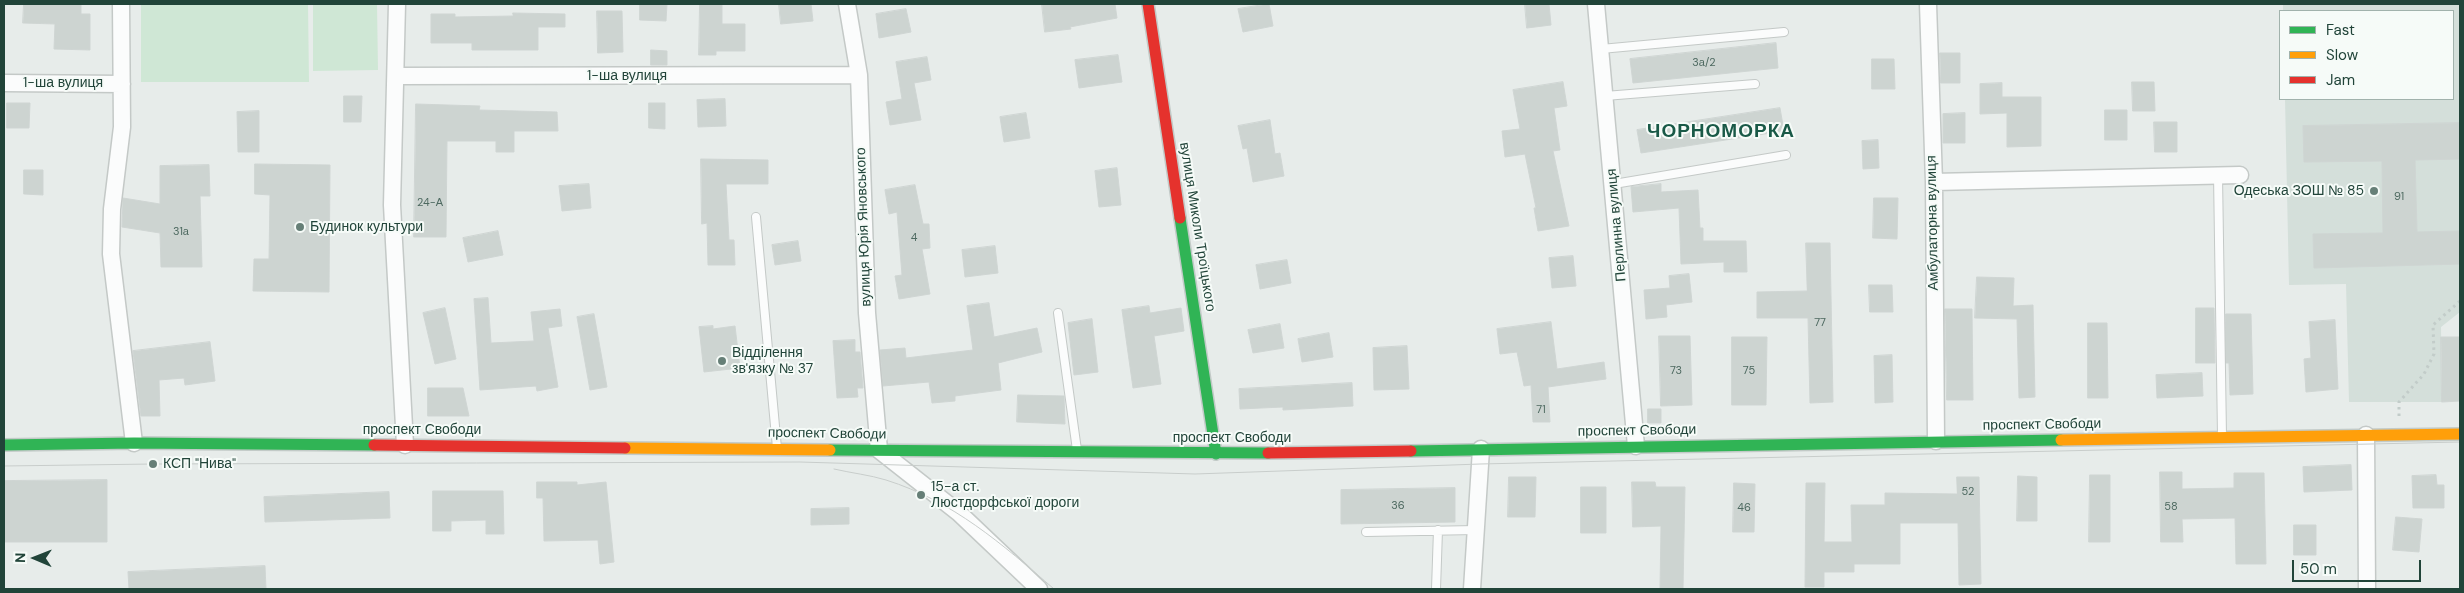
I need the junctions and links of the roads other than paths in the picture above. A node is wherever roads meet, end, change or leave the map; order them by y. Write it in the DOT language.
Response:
graph roads {
  1 [pos="121,4"];
  2 [pos="397,4"];
  3 [pos="847,4"];
  4 [pos="1148,4"];
  5 [pos="1596,4"];
  6 [pos="1928,4"];
  7 [pos="1784,32"];
  8 [pos="1601,49"];
  9 [pos="859,75"];
  10 [pos="396,76"];
  11 [pos="4,83"];
  12 [pos="122,84"];
  13 [pos="1755,84"];
  14 [pos="1605,96"];
  15 [pos="1786,155"];
  16 [pos="2218,175"];
  17 [pos="2240,175"];
  18 [pos="1934,182"];
  19 [pos="1614,184"];
  20 [pos="756,217"];
  21 [pos="1058,313"];
  22 [pos="2460,434"];
  23 [pos="2366,435"];
  24 [pos="2222,437"];
  25 [pos="1936,441"];
  26 [pos="134,443"];
  27 [pos="406,445"];
  28 [pos="4,446"];
  29 [pos="1636,446"];
  30 [pos="777,448"];
  31 [pos="1481,449"];
  32 [pos="879,450"];
  33 [pos="1078,452"];
  34 [pos="1216,454"];
  35 [pos="1438,530"];
  36 [pos="1476,530"];
  37 [pos="1366,532"];
  38 [pos="1039,589"];
  39 [pos="1436,589"];
  40 [pos="1472,589"];
  41 [pos="2366,589"];
  1 -- 12 [label="street"];
  2 -- 10 [label="street"];
  3 -- 9 [label="street, вулиця Юрія Яновського"];
  4 -- 34 [label="street, вулиця Миколи Троїцького"];
  5 -- 8 [label="street, Перлинна вулиця"];
  6 -- 18 [label="street, Амбулаторна вулиця"];
  7 -- 8 [label="lane"];
  8 -- 14 [label="street, Перлинна вулиця"];
  9 -- 10 [label="street, 1-ша вулиця"];
  9 -- 32 [label="street, вулиця Юрія Яновського"];
  10 -- 27 [label="street"];
  11 -- 12 [label="street, 1-ша вулиця"];
  12 -- 26 [label="street"];
  13 -- 14 [label="lane"];
  14 -- 19 [label="street, Перлинна вулиця"];
  15 -- 19 [label="lane"];
  16 -- 17 [label="street"];
  16 -- 18 [label="street"];
  16 -- 24 [label="lane"];
  18 -- 25 [label="street, Амбулаторна вулиця"];
  19 -- 29 [label="street, Перлинна вулиця"];
  20 -- 30 [label="lane"];
  21 -- 33 [label="lane"];
  22 -- 23 [label="street, проспект Свободи"];
  23 -- 24 [label="street, проспект Свободи"];
  23 -- 41 [label="street"];
  24 -- 25 [label="street, проспект Свободи"];
  25 -- 29 [label="street, проспект Свободи"];
  26 -- 27 [label="street, проспект Свободи"];
  26 -- 28 [label="street, проспект Свободи"];
  27 -- 30 [label="street, проспект Свободи"];
  29 -- 31 [label="street, проспект Свободи"];
  30 -- 32 [label="street, проспект Свободи"];
  31 -- 34 [label="street, проспект Свободи"];
  31 -- 36 [label="street"];
  32 -- 33 [label="street, проспект Свободи"];
  32 -- 38 [label="street"];
  33 -- 34 [label="street, проспект Свободи"];
  35 -- 36 [label="lane"];
  35 -- 37 [label="lane"];
  35 -- 39 [label="lane"];
  36 -- 40 [label="street"];
}
